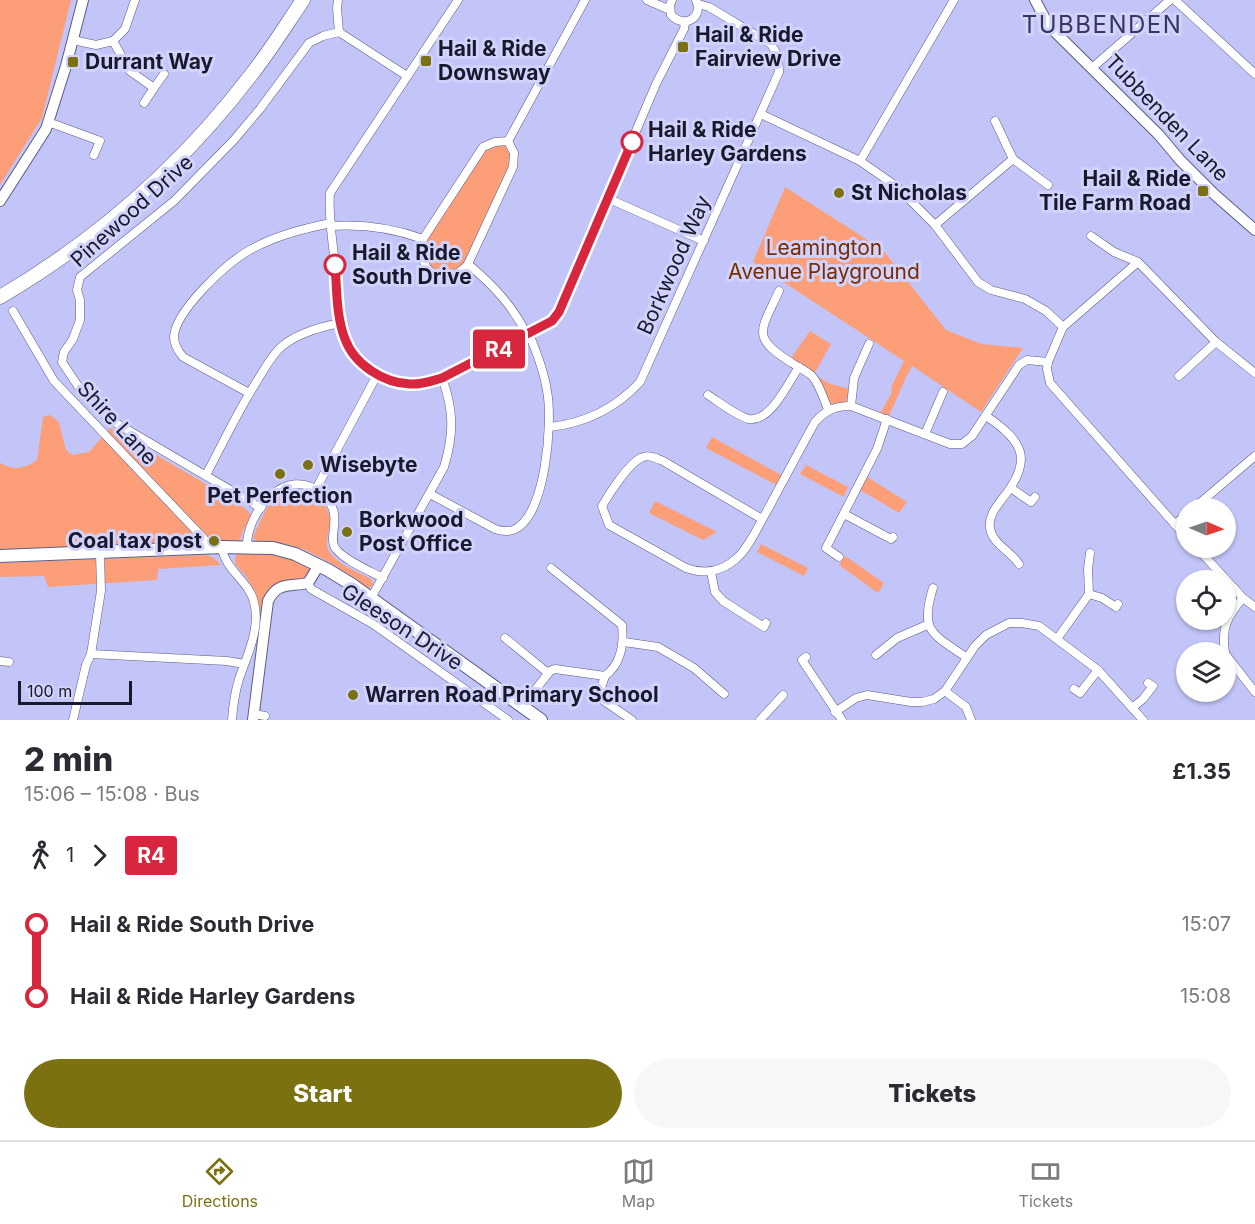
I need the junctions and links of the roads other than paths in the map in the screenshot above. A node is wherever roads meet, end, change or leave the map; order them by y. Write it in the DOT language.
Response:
graph roads {
  1 [pos="83,0"];
  2 [pos="135,0"];
  3 [pos="303,0"];
  4 [pos="338,0"];
  5 [pos="458,0"];
  6 [pos="585,0"];
  7 [pos="647,0"];
  8 [pos="672,0"];
  9 [pos="954,0"];
  10 [pos="1035,0"];
  11 [pos="1170,0"];
  12 [pos="1175,0"];
  13 [pos="697,2"];
  14 [pos="670,10"];
  15 [pos="685,22"];
  16 [pos="339,32"];
  17 [pos="73,40"];
  18 [pos="113,41"];
  19 [pos="1092,68"];
  20 [pos="165,74"];
  21 [pos="1255,74"];
  22 [pos="407,76"];
  23 [pos="154,88"];
  24 [pos="144,103"];
  25 [pos="761,114"];
  26 [pos="995,121"];
  27 [pos="48,122"];
  28 [pos="508,141"];
  29 [pos="94,154"];
  30 [pos="1013,159"];
  31 [pos="860,161"];
  32 [pos="1048,185"];
  33 [pos="607,198"];
  34 [pos="0,201"];
  35 [pos="331,225"];
  36 [pos="935,225"];
  37 [pos="1255,230"];
  38 [pos="1091,236"];
  39 [pos="423,239"];
  40 [pos="704,241"];
  41 [pos="1138,262"];
  42 [pos="468,264"];
  43 [pos="780,291"];
  44 [pos="0,297"];
  45 [pos="14,311"];
  46 [pos="340,323"];
  47 [pos="1063,327"];
  48 [pos="528,334"];
  49 [pos="1216,342"];
  50 [pos="869,344"];
  51 [pos="1048,362"];
  52 [pos="799,367"];
  53 [pos="1255,373"];
  54 [pos="377,375"];
  55 [pos="1179,376"];
  56 [pos="442,378"];
  57 [pos="249,393"];
  58 [pos="943,393"];
  59 [pos="708,395"];
  60 [pos="851,406"];
  61 [pos="828,409"];
  62 [pos="986,416"];
  63 [pos="887,419"];
  64 [pos="550,427"];
  65 [pos="925,434"];
  66 [pos="1255,456"];
  67 [pos="206,475"];
  68 [pos="1011,488"];
  69 [pos="316,489"];
  70 [pos="430,494"];
  71 [pos="1035,497"];
  72 [pos="1206,498"];
  73 [pos="261,508"];
  74 [pos="844,514"];
  75 [pos="762,519"];
  76 [pos="1175,524"];
  77 [pos="893,537"];
  78 [pos="222,547"];
  79 [pos="247,547"];
  80 [pos="209,548"];
  81 [pos="100,552"];
  82 [pos="1090,553"];
  83 [pos="0,556"];
  84 [pos="840,557"];
  85 [pos="1206,558"];
  86 [pos="1019,564"];
  87 [pos="319,565"];
  88 [pos="551,568"];
  89 [pos="711,572"];
  90 [pos="382,579"];
  91 [pos="308,583"];
  92 [pos="933,588"];
  93 [pos="1089,594"];
  94 [pos="371,598"];
  95 [pos="1243,598"];
  96 [pos="1118,604"];
  97 [pos="1255,607"];
  98 [pos="766,623"];
  99 [pos="927,625"];
  100 [pos="505,638"];
  101 [pos="1057,639"];
  102 [pos="624,642"];
  103 [pos="1223,642"];
  104 [pos="91,654"];
  105 [pos="876,655"];
  106 [pos="806,657"];
  107 [pos="967,658"];
  108 [pos="244,664"];
  109 [pos="1236,668"];
  110 [pos="1098,670"];
  111 [pos="548,673"];
  112 [pos="604,675"];
  113 [pos="1148,683"];
  114 [pos="1074,689"];
  115 [pos="945,691"];
  116 [pos="1255,692"];
  117 [pos="724,694"];
  118 [pos="783,695"];
  119 [pos="522,707"];
  120 [pos="1132,708"];
  121 [pos="835,712"];
  122 [pos="265,716"];
  123 [pos="253,717"];
  124 [pos="72,720"];
  125 [pos="232,720"];
  126 [pos="508,720"];
  127 [pos="541,720"];
  128 [pos="632,720"];
  129 [pos="760,720"];
  130 [pos="842,720"];
  131 [pos="971,720"];
  132 [pos="1143,720"];
  1 -- 17 [label="street"];
  2 -- 18 [label="street"];
  3 -- 44 [label="highway"];
  4 -- 16 [label="street"];
  5 -- 22 [label="street"];
  6 -- 28 [label="street"];
  7 -- 14 [label="street"];
  8 -- 14 [label="street"];
  9 -- 31 [label="street"];
  10 -- 19 [label="street, Tubbenden Lane"];
  11 -- 19 [label="street"];
  12 -- 21 [label="street"];
  13 -- 15 [label="street"];
  13 -- 25 [label="street, Borkwood Way"];
  14 -- 15 [label="street"];
  15 -- 33 [label="street"];
  16 -- 22 [label="street"];
  16 -- 67 [label="street, Pinewood Drive"];
  17 -- 18 [label="street"];
  17 -- 27 [label="street"];
  18 -- 23 [label="street"];
  19 -- 37 [label="street, Tubbenden Lane"];
  20 -- 23 [label="street"];
  22 -- 35 [label="street"];
  23 -- 24 [label="street"];
  25 -- 31 [label="street"];
  25 -- 40 [label="street, Borkwood Way"];
  26 -- 30 [label="street"];
  27 -- 29 [label="street"];
  27 -- 34 [label="street"];
  28 -- 39 [label="street"];
  28 -- 42 [label="street"];
  30 -- 32 [label="street"];
  30 -- 36 [label="street"];
  31 -- 36 [label="street"];
  33 -- 40 [label="street"];
  33 -- 48 [label="street"];
  35 -- 39 [label="street"];
  35 -- 46 [label="street"];
  35 -- 57 [label="street"];
  36 -- 47 [label="street"];
  38 -- 41 [label="street"];
  39 -- 42 [label="street"];
  40 -- 64 [label="street, Borkwood Way"];
  41 -- 47 [label="street"];
  41 -- 49 [label="street"];
  42 -- 48 [label="street"];
  43 -- 52 [label="street"];
  45 -- 80 [label="street, Shire Lane"];
  46 -- 54 [label="street"];
  46 -- 57 [label="street"];
  47 -- 51 [label="street"];
  48 -- 56 [label="street"];
  48 -- 64 [label="street"];
  49 -- 53 [label="street"];
  49 -- 55 [label="street"];
  50 -- 60 [label="street"];
  51 -- 62 [label="street"];
  51 -- 76 [label="street"];
  52 -- 59 [label="street"];
  52 -- 61 [label="street"];
  54 -- 56 [label="street"];
  54 -- 69 [label="street"];
  56 -- 70 [label="street"];
  57 -- 67 [label="street"];
  58 -- 65 [label="street"];
  60 -- 61 [label="street"];
  60 -- 63 [label="street"];
  61 -- 75 [label="street"];
  62 -- 65 [label="street"];
  62 -- 68 [label="street"];
  63 -- 65 [label="street"];
  63 -- 74 [label="street"];
  64 -- 70 [label="street"];
  66 -- 72 [label="street"];
  67 -- 73 [label="street, Pinewood Drive"];
  68 -- 71 [label="street"];
  68 -- 86 [label="street"];
  69 -- 73 [label="street"];
  69 -- 90 [label="street"];
  70 -- 90 [label="street"];
  73 -- 79 [label="street"];
  74 -- 77 [label="street"];
  74 -- 84 [label="street"];
  75 -- 89 [label="street"];
  75 -- 89 [label="street"];
  78 -- 79 [label="main road"];
  78 -- 80 [label="main road"];
  78 -- 108 [label="street"];
  79 -- 87 [label="main road"];
  80 -- 81 [label="main road"];
  81 -- 83 [label="main road"];
  81 -- 104 [label="street"];
  82 -- 93 [label="street"];
  85 -- 95 [label="street"];
  87 -- 91 [label="street"];
  87 -- 94 [label="main road"];
  88 -- 102 [label="street"];
  89 -- 98 [label="street"];
  90 -- 94 [label="street"];
  91 -- 123 [label="street"];
  91 -- 126 [label="street, Gleeson Drive"];
  92 -- 99 [label="street"];
  93 -- 96 [label="street"];
  93 -- 101 [label="street"];
  94 -- 119 [label="main road"];
  95 -- 97 [label="street"];
  95 -- 103 [label="street"];
  99 -- 105 [label="street"];
  99 -- 107 [label="street"];
  100 -- 111 [label="street"];
  101 -- 107 [label="street"];
  101 -- 110 [label="street"];
  102 -- 112 [label="street"];
  102 -- 117 [label="street"];
  104 -- 108 [label="street"];
  104 -- 124 [label="street"];
  106 -- 121 [label="street"];
  107 -- 115 [label="street"];
  108 -- 125 [label="street"];
  109 -- 116 [label="street"];
  110 -- 114 [label="street"];
  110 -- 120 [label="street"];
  111 -- 112 [label="street"];
  111 -- 119 [label="street"];
  112 -- 128 [label="street"];
  113 -- 120 [label="street"];
  115 -- 121 [label="street"];
  115 -- 131 [label="street"];
  118 -- 129 [label="street"];
  119 -- 127 [label="main road"];
  120 -- 132 [label="street"];
  121 -- 130 [label="street"];
  122 -- 123 [label="street"];
}
